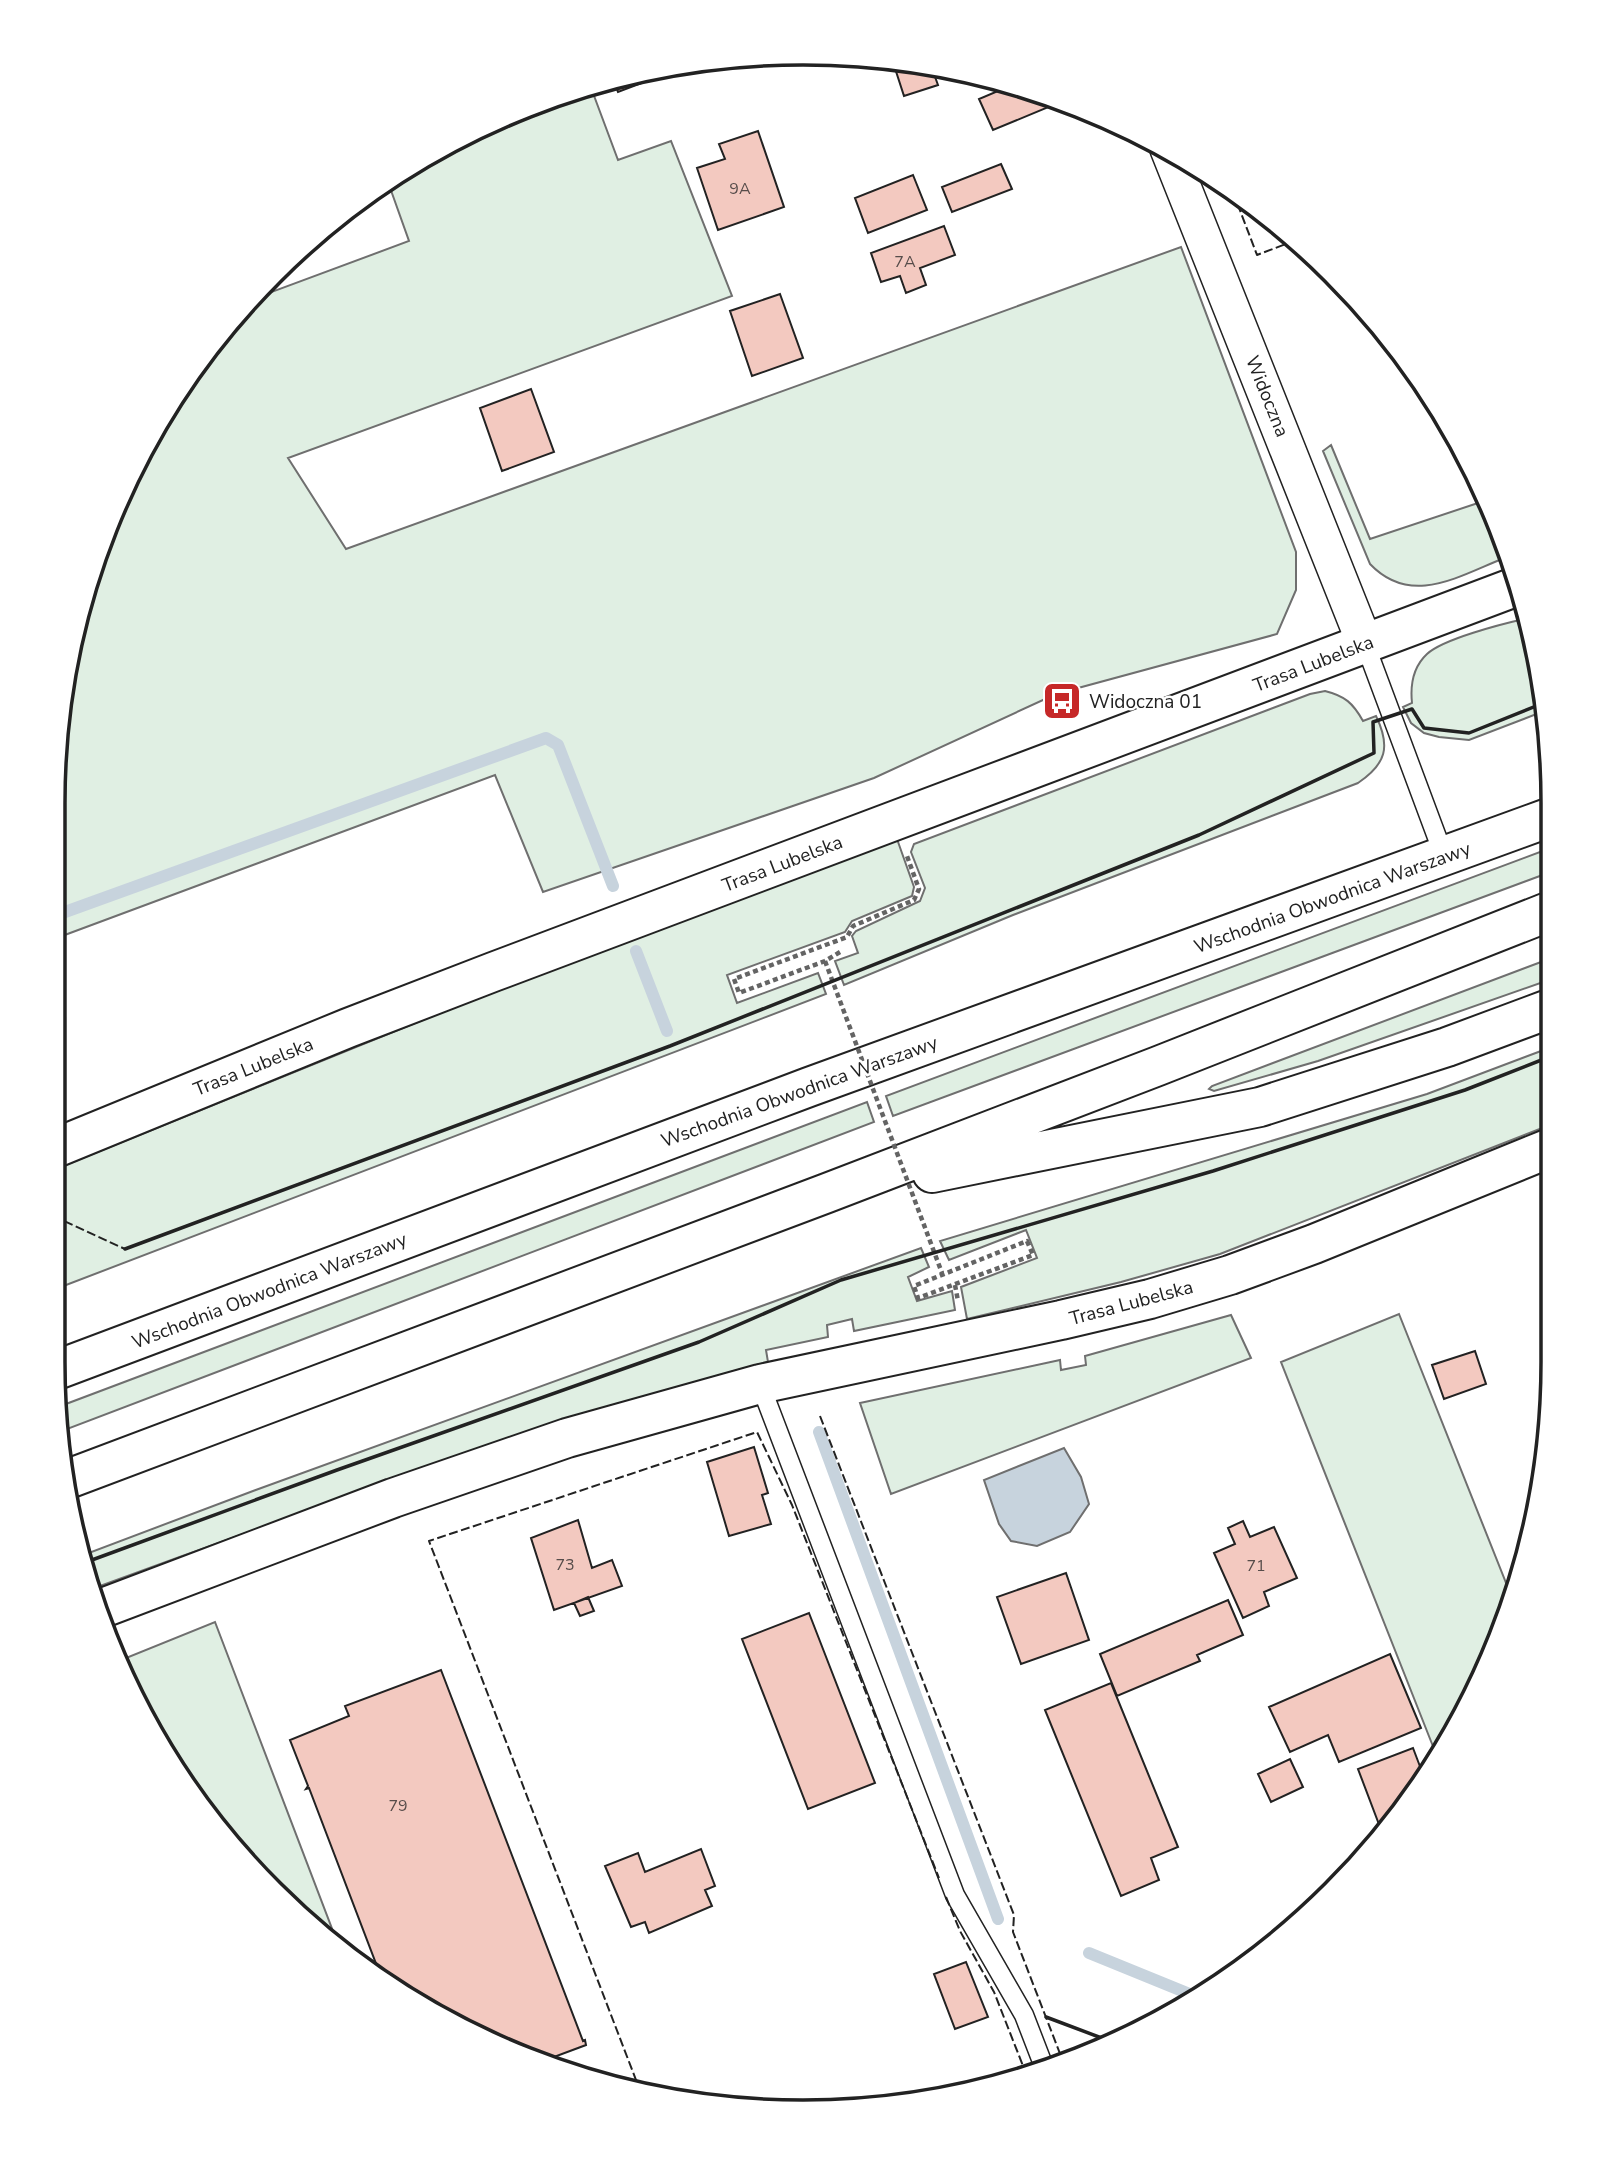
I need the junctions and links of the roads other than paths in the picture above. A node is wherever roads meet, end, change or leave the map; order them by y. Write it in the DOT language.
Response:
graph roads {
  1 [pos="1175,166"];
  2 [pos="1509,590"];
  3 [pos="1365,644"];
  4 [pos="1541,821"];
  5 [pos="1444,856"];
  6 [pos="1541,915"];
  7 [pos="1541,1012"];
  8 [pos="65,1144"];
  9 [pos="1541,1152"];
  10 [pos="827,1193"];
  11 [pos="65,1367"];
  12 [pos="760,1384"];
  13 [pos="74,1477"];
  14 [pos="107,1606"];
  15 [pos="1042,2060"];
  1 -- 3 [label="street, Widoczna"];
  2 -- 3 [label="main road, Trasa Lubelska"];
  3 -- 5 [label="lane"];
  3 -- 8 [label="main road, Trasa Lubelska"];
  4 -- 5 [label="main road, Wschodnia Obwodnica Warszawy"];
  5 -- 11 [label="main road, Wschodnia Obwodnica Warszawy"];
  6 -- 10 [label="main road"];
  7 -- 10 [label="main road"];
  9 -- 12 [label="main road, Trasa Lubelska"];
  10 -- 13 [label="main road"];
  12 -- 14 [label="main road, Trasa Lubelska"];
  12 -- 15 [label="lane"];
}
